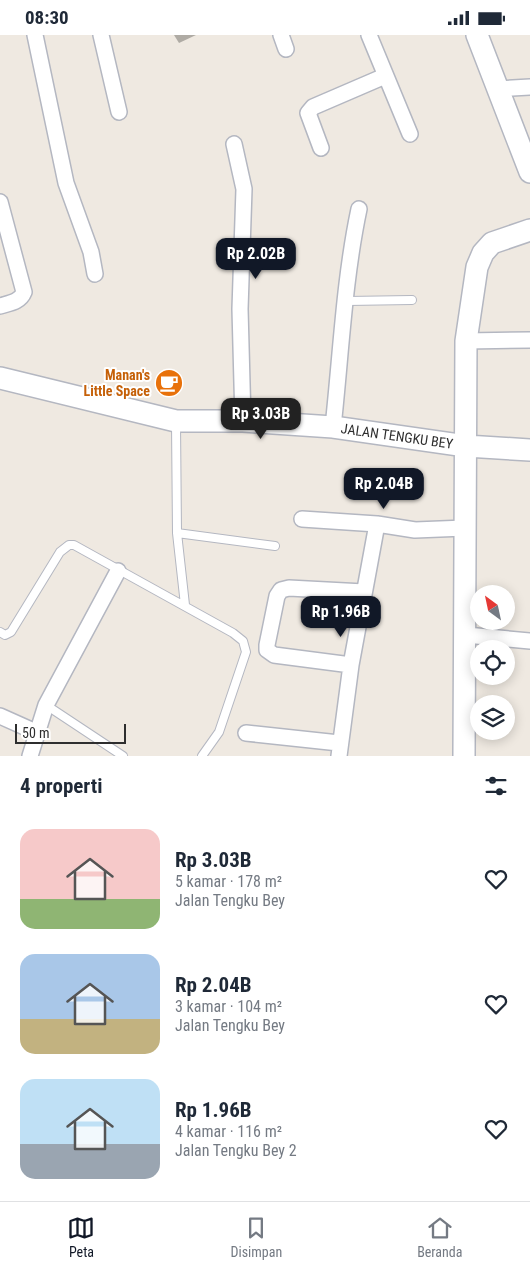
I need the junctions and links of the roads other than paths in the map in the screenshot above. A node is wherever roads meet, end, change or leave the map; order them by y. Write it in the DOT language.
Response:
graph roads {
  1 [pos="35,35"];
  2 [pos="101,35"];
  3 [pos="370,35"];
  4 [pos="477,35"];
  5 [pos="385,75"];
  6 [pos="530,87"];
  7 [pos="497,89"];
  8 [pos="119,112"];
  9 [pos="410,134"];
  10 [pos="234,144"];
  11 [pos="321,148"];
  12 [pos="530,172"];
  13 [pos="0,202"];
  14 [pos="359,209"];
  15 [pos="530,231"];
  16 [pos="5,238"];
  17 [pos="95,274"];
  18 [pos="347,301"];
  19 [pos="412,301"];
  20 [pos="0,306"];
  21 [pos="530,340"];
  22 [pos="466,341"];
  23 [pos="0,378"];
  24 [pos="176,421"];
  25 [pos="243,421"];
  26 [pos="333,427"];
  27 [pos="466,446"];
  28 [pos="530,450"];
  29 [pos="302,519"];
  30 [pos="376,524"];
  31 [pos="465,528"];
  32 [pos="177,533"];
  33 [pos="275,546"];
  34 [pos="118,571"];
  35 [pos="364,592"];
  36 [pos="185,605"];
  37 [pos="0,632"];
  38 [pos="466,635"];
  39 [pos="530,641"];
  40 [pos="351,665"];
  41 [pos="46,705"];
  42 [pos="0,716"];
  43 [pos="38,733"];
  44 [pos="246,733"];
  45 [pos="339,749"];
  46 [pos="30,756"];
  47 [pos="123,756"];
  48 [pos="202,756"];
  49 [pos="464,756"];
  1 -- 17 [label="street"];
  2 -- 8 [label="street"];
  3 -- 5 [label="street"];
  4 -- 7 [label="street"];
  5 -- 9 [label="street"];
  5 -- 11 [label="street"];
  6 -- 7 [label="street"];
  7 -- 12 [label="street"];
  10 -- 25 [label="street"];
  13 -- 16 [label="street"];
  14 -- 18 [label="street"];
  15 -- 22 [label="street"];
  16 -- 20 [label="street"];
  18 -- 19 [label="lane"];
  18 -- 26 [label="street"];
  21 -- 22 [label="street"];
  22 -- 27 [label="street"];
  23 -- 24 [label="street, JALAN TENGKU BEY"];
  24 -- 25 [label="street, JALAN TENGKU BEY"];
  24 -- 32 [label="lane"];
  25 -- 26 [label="street, JALAN TENGKU BEY"];
  26 -- 27 [label="street, JALAN TENGKU BEY"];
  27 -- 28 [label="street, JALAN TENGKU BEY"];
  27 -- 31 [label="street"];
  29 -- 30 [label="street"];
  30 -- 31 [label="street"];
  30 -- 35 [label="street"];
  31 -- 38 [label="street"];
  32 -- 33 [label="lane"];
  32 -- 36 [label="lane"];
  34 -- 36 [label="lane"];
  34 -- 37 [label="lane"];
  34 -- 41 [label="street"];
  35 -- 40 [label="street"];
  35 -- 40 [label="street"];
  36 -- 48 [label="lane"];
  38 -- 39 [label="street"];
  38 -- 49 [label="street"];
  40 -- 45 [label="street"];
  41 -- 43 [label="street"];
  41 -- 47 [label="lane"];
  42 -- 43 [label="street"];
  43 -- 46 [label="street"];
  44 -- 45 [label="street"];
}
